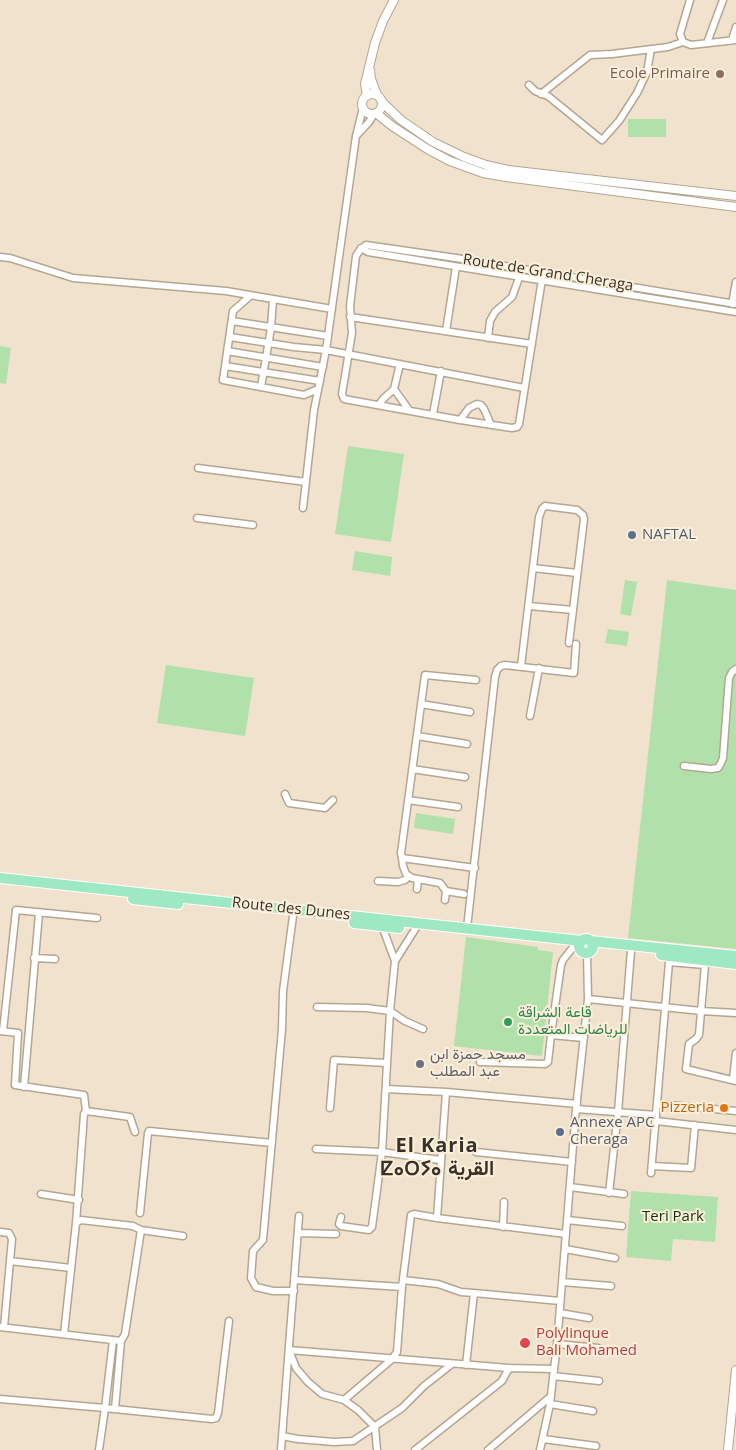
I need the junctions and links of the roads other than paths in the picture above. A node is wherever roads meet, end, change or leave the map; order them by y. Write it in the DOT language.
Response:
graph roads {
  1 [pos="394,0"];
  2 [pos="690,0"];
  3 [pos="723,0"];
  4 [pos="736,28"];
  5 [pos="734,40"];
  6 [pos="683,42"];
  7 [pos="707,43"];
  8 [pos="651,49"];
  9 [pos="369,68"];
  10 [pos="529,85"];
  11 [pos="541,94"];
  12 [pos="377,95"];
  13 [pos="367,96"];
  14 [pos="383,103"];
  15 [pos="363,108"];
  16 [pos="375,114"];
  17 [pos="356,136"];
  18 [pos="736,196"];
  19 [pos="736,207"];
  20 [pos="361,248"];
  21 [pos="0,256"];
  22 [pos="456,267"];
  23 [pos="543,273"];
  24 [pos="519,278"];
  25 [pos="542,282"];
  26 [pos="736,282"];
  27 [pos="250,296"];
  28 [pos="273,299"];
  29 [pos="734,304"];
  30 [pos="332,310"];
  31 [pos="736,312"];
  32 [pos="350,317"];
  33 [pos="232,321"];
  34 [pos="270,328"];
  35 [pos="446,331"];
  36 [pos="328,336"];
  37 [pos="230,337"];
  38 [pos="488,338"];
  39 [pos="268,343"];
  40 [pos="532,344"];
  41 [pos="326,350"];
  42 [pos="228,351"];
  43 [pos="349,355"];
  44 [pos="266,358"];
  45 [pos="400,364"];
  46 [pos="226,366"];
  47 [pos="323,367"];
  48 [pos="441,371"];
  49 [pos="263,372"];
  50 [pos="320,381"];
  51 [pos="261,387"];
  52 [pos="524,388"];
  53 [pos="318,389"];
  54 [pos="394,389"];
  55 [pos="379,405"];
  56 [pos="409,410"];
  57 [pos="434,414"];
  58 [pos="460,420"];
  59 [pos="491,425"];
  60 [pos="198,468"];
  61 [pos="306,482"];
  62 [pos="303,508"];
  63 [pos="197,518"];
  64 [pos="253,525"];
  65 [pos="533,568"];
  66 [pos="577,573"];
  67 [pos="529,606"];
  68 [pos="572,610"];
  69 [pos="569,643"];
  70 [pos="576,644"];
  71 [pos="521,666"];
  72 [pos="539,668"];
  73 [pos="736,669"];
  74 [pos="476,680"];
  75 [pos="421,704"];
  76 [pos="470,712"];
  77 [pos="530,716"];
  78 [pos="417,736"];
  79 [pos="467,744"];
  80 [pos="684,766"];
  81 [pos="412,769"];
  82 [pos="465,777"];
  83 [pos="285,794"];
  84 [pos="333,800"];
  85 [pos="408,800"];
  86 [pos="458,807"];
  87 [pos="402,858"];
  88 [pos="475,868"];
  89 [pos="409,876"];
  90 [pos="0,878"];
  91 [pos="418,879"];
  92 [pos="378,881"];
  93 [pos="0,885"];
  94 [pos="417,889"];
  95 [pos="446,891"];
  96 [pos="464,894"];
  97 [pos="445,900"];
  98 [pos="38,912"];
  99 [pos="293,916"];
  100 [pos="97,918"];
  101 [pos="382,926"];
  102 [pos="417,926"];
  103 [pos="467,928"];
  104 [pos="584,946"];
  105 [pos="631,951"];
  106 [pos="736,956"];
  107 [pos="34,958"];
  108 [pos="55,959"];
  109 [pos="669,959"];
  110 [pos="395,961"];
  111 [pos="736,964"];
  112 [pos="705,965"];
  113 [pos="736,969"];
  114 [pos="588,999"];
  115 [pos="627,1004"];
  116 [pos="317,1007"];
  117 [pos="665,1007"];
  118 [pos="390,1011"];
  119 [pos="701,1011"];
  120 [pos="736,1012"];
  121 [pos="423,1029"];
  122 [pos="1,1031"];
  123 [pos="551,1035"];
  124 [pos="584,1038"];
  125 [pos="736,1053"];
  126 [pos="480,1062"];
  127 [pos="386,1063"];
  128 [pos="734,1080"];
  129 [pos="24,1087"];
  130 [pos="386,1089"];
  131 [pos="446,1092"];
  132 [pos="657,1104"];
  133 [pos="577,1107"];
  134 [pos="330,1108"];
  135 [pos="86,1111"];
  136 [pos="736,1111"];
  137 [pos="618,1112"];
  138 [pos="656,1118"];
  139 [pos="695,1126"];
  140 [pos="736,1130"];
  141 [pos="135,1132"];
  142 [pos="272,1142"];
  143 [pos="316,1149"];
  144 [pos="382,1152"];
  145 [pos="476,1152"];
  146 [pos="440,1160"];
  147 [pos="572,1162"];
  148 [pos="570,1187"];
  149 [pos="609,1192"];
  150 [pos="42,1194"];
  151 [pos="624,1194"];
  152 [pos="79,1200"];
  153 [pos="504,1202"];
  154 [pos="140,1213"];
  155 [pos="299,1216"];
  156 [pos="341,1217"];
  157 [pos="437,1218"];
  158 [pos="567,1220"];
  159 [pos="76,1223"];
  160 [pos="622,1226"];
  161 [pos="503,1227"];
  162 [pos="141,1230"];
  163 [pos="0,1232"];
  164 [pos="298,1234"];
  165 [pos="336,1234"];
  166 [pos="566,1234"];
  167 [pos="183,1236"];
  168 [pos="565,1249"];
  169 [pos="615,1258"];
  170 [pos="10,1261"];
  171 [pos="71,1268"];
  172 [pos="294,1280"];
  173 [pos="562,1282"];
  174 [pos="402,1284"];
  175 [pos="611,1286"];
  176 [pos="294,1291"];
  177 [pos="474,1293"];
  178 [pos="560,1301"];
  179 [pos="560,1313"];
  180 [pos="589,1318"];
  181 [pos="229,1321"];
  182 [pos="2,1327"];
  183 [pos="64,1334"];
  184 [pos="113,1340"];
  185 [pos="121,1341"];
  186 [pos="557,1344"];
  187 [pos="598,1348"];
  188 [pos="289,1350"];
  189 [pos="391,1360"];
  190 [pos="452,1364"];
  191 [pos="466,1365"];
  192 [pos="509,1368"];
  193 [pos="736,1370"];
  194 [pos="553,1373"];
  195 [pos="599,1380"];
  196 [pos="0,1399"];
  197 [pos="344,1400"];
  198 [pos="550,1400"];
  199 [pos="105,1408"];
  200 [pos="115,1409"];
  201 [pos="593,1411"];
  202 [pos="374,1427"];
  203 [pos="282,1436"];
  204 [pos="542,1440"];
  205 [pos="353,1441"];
  206 [pos="596,1446"];
  207 [pos="99,1450"];
  208 [pos="281,1450"];
  209 [pos="352,1450"];
  210 [pos="377,1450"];
  211 [pos="415,1450"];
  212 [pos="488,1450"];
  213 [pos="540,1450"];
  214 [pos="728,1450"];
  1 -- 9 [label="street"];
  2 -- 6 [label="street"];
  3 -- 7 [label="street"];
  4 -- 5 [label="street"];
  5 -- 7 [label="street"];
  6 -- 7 [label="street"];
  6 -- 8 [label="street"];
  8 -- 11 [label="street"];
  8 -- 11 [label="street"];
  9 -- 12 [label="street"];
  9 -- 13 [label="street"];
  10 -- 11 [label="street"];
  12 -- 13 [label="street"];
  12 -- 14 [label="street"];
  13 -- 15 [label="street"];
  14 -- 16 [label="street"];
  14 -- 18 [label="street"];
  15 -- 16 [label="street"];
  15 -- 17 [label="street"];
  16 -- 17 [label="street"];
  16 -- 19 [label="street"];
  17 -- 30 [label="street"];
  20 -- 22 [label="street"];
  20 -- 23 [label="street, Route de Grand Cheraga"];
  20 -- 32 [label="street"];
  21 -- 27 [label="street"];
  22 -- 24 [label="street"];
  22 -- 35 [label="street"];
  23 -- 25 [label="street"];
  23 -- 29 [label="street, Route de Grand Cheraga"];
  24 -- 25 [label="street"];
  24 -- 38 [label="street"];
  25 -- 31 [label="street"];
  25 -- 40 [label="street"];
  26 -- 29 [label="street"];
  27 -- 28 [label="street"];
  27 -- 33 [label="street"];
  28 -- 30 [label="street"];
  28 -- 34 [label="street"];
  30 -- 36 [label="street"];
  32 -- 35 [label="street"];
  32 -- 43 [label="street"];
  33 -- 34 [label="street"];
  33 -- 37 [label="street"];
  34 -- 36 [label="street"];
  34 -- 39 [label="street"];
  35 -- 38 [label="street"];
  36 -- 41 [label="street"];
  37 -- 39 [label="street"];
  37 -- 42 [label="street"];
  38 -- 40 [label="street"];
  39 -- 41 [label="street"];
  39 -- 44 [label="street"];
  40 -- 52 [label="street"];
  41 -- 43 [label="street"];
  41 -- 47 [label="street"];
  42 -- 44 [label="street"];
  42 -- 46 [label="street"];
  43 -- 45 [label="street"];
  43 -- 55 [label="street"];
  44 -- 47 [label="street"];
  44 -- 49 [label="street"];
  45 -- 48 [label="street"];
  45 -- 54 [label="street"];
  46 -- 49 [label="street"];
  46 -- 51 [label="street"];
  47 -- 50 [label="street"];
  48 -- 52 [label="street"];
  48 -- 57 [label="street"];
  49 -- 50 [label="street"];
  49 -- 51 [label="street"];
  50 -- 53 [label="street"];
  51 -- 53 [label="street"];
  52 -- 59 [label="street"];
  53 -- 61 [label="street"];
  54 -- 55 [label="street"];
  54 -- 56 [label="street"];
  55 -- 56 [label="street"];
  56 -- 57 [label="street"];
  57 -- 58 [label="street"];
  58 -- 59 [label="street"];
  58 -- 59 [label="street"];
  60 -- 61 [label="street"];
  61 -- 62 [label="street"];
  63 -- 64 [label="street"];
  65 -- 66 [label="street"];
  65 -- 66 [label="street"];
  65 -- 67 [label="street"];
  66 -- 68 [label="street"];
  67 -- 68 [label="street"];
  67 -- 71 [label="street"];
  68 -- 69 [label="street"];
  70 -- 72 [label="street"];
  71 -- 72 [label="street"];
  71 -- 88 [label="street"];
  72 -- 77 [label="street"];
  73 -- 80 [label="street"];
  74 -- 75 [label="street"];
  75 -- 76 [label="street"];
  75 -- 78 [label="street"];
  78 -- 79 [label="street"];
  78 -- 81 [label="street"];
  81 -- 82 [label="street"];
  81 -- 85 [label="street"];
  83 -- 84 [label="street"];
  85 -- 86 [label="street"];
  85 -- 87 [label="street"];
  87 -- 88 [label="street"];
  87 -- 89 [label="street"];
  88 -- 103 [label="street"];
  89 -- 91 [label="street"];
  89 -- 92 [label="street"];
  90 -- 102 [label="main road, Route des Dunes"];
  91 -- 94 [label="street"];
  91 -- 95 [label="street"];
  93 -- 99 [label="main road, Route des Dunes"];
  95 -- 96 [label="street"];
  95 -- 97 [label="street"];
  98 -- 100 [label="street"];
  98 -- 107 [label="street"];
  98 -- 122 [label="street"];
  99 -- 101 [label="main road, Route des Dunes"];
  99 -- 142 [label="street"];
  101 -- 102 [label="main road, Route des Dunes"];
  101 -- 110 [label="street"];
  102 -- 103 [label="main road, Route des Dunes"];
  102 -- 104 [label="main road, Route des Dunes"];
  102 -- 110 [label="street"];
  103 -- 104 [label="main road, Route des Dunes"];
  104 -- 105 [label="main road, Route des Dunes"];
  104 -- 106 [label="main road, Route des Dunes"];
  104 -- 114 [label="street"];
  104 -- 123 [label="street"];
  105 -- 109 [label="main road, Route des Dunes"];
  105 -- 115 [label="street"];
  107 -- 108 [label="street"];
  107 -- 129 [label="street"];
  109 -- 111 [label="main road, Route des Dunes"];
  109 -- 112 [label="street"];
  109 -- 117 [label="street"];
  110 -- 118 [label="street"];
  112 -- 113 [label="street"];
  112 -- 119 [label="street"];
  114 -- 115 [label="street"];
  114 -- 124 [label="street"];
  115 -- 117 [label="street"];
  115 -- 137 [label="street"];
  116 -- 118 [label="street"];
  117 -- 119 [label="street"];
  117 -- 132 [label="street"];
  118 -- 121 [label="street"];
  118 -- 127 [label="street"];
  119 -- 120 [label="street"];
  119 -- 128 [label="street"];
  122 -- 129 [label="street"];
  123 -- 124 [label="street"];
  123 -- 126 [label="street"];
  124 -- 133 [label="street"];
  125 -- 128 [label="street"];
  127 -- 130 [label="street"];
  127 -- 134 [label="street"];
  129 -- 135 [label="street"];
  130 -- 131 [label="street"];
  130 -- 144 [label="street"];
  131 -- 133 [label="street"];
  131 -- 146 [label="street"];
  132 -- 136 [label="street"];
  132 -- 138 [label="street"];
  133 -- 137 [label="street"];
  133 -- 147 [label="street"];
  135 -- 141 [label="street"];
  135 -- 152 [label="street"];
  137 -- 138 [label="street"];
  137 -- 149 [label="street"];
  138 -- 139 [label="street"];
  138 -- 139 [label="street"];
  139 -- 140 [label="street"];
  142 -- 154 [label="street"];
  142 -- 176 [label="street"];
  143 -- 144 [label="street"];
  144 -- 146 [label="street"];
  144 -- 156 [label="street"];
  145 -- 147 [label="street"];
  146 -- 157 [label="street"];
  147 -- 148 [label="street"];
  148 -- 149 [label="street"];
  148 -- 158 [label="street"];
  149 -- 151 [label="street"];
  150 -- 152 [label="street"];
  152 -- 159 [label="street"];
  153 -- 161 [label="street"];
  155 -- 164 [label="street"];
  157 -- 161 [label="street"];
  157 -- 174 [label="street"];
  158 -- 160 [label="street"];
  158 -- 166 [label="street"];
  159 -- 162 [label="street"];
  159 -- 171 [label="street"];
  161 -- 166 [label="street"];
  162 -- 167 [label="street"];
  162 -- 185 [label="street"];
  163 -- 170 [label="street"];
  164 -- 165 [label="street"];
  164 -- 172 [label="street"];
  166 -- 168 [label="street"];
  168 -- 169 [label="street"];
  168 -- 173 [label="street"];
  170 -- 171 [label="street"];
  170 -- 182 [label="street"];
  171 -- 183 [label="street"];
  172 -- 174 [label="street"];
  172 -- 176 [label="street"];
  173 -- 175 [label="street"];
  173 -- 178 [label="street"];
  174 -- 177 [label="street"];
  174 -- 189 [label="street"];
  176 -- 188 [label="street"];
  177 -- 178 [label="street"];
  177 -- 191 [label="street"];
  178 -- 179 [label="street"];
  179 -- 180 [label="street"];
  179 -- 186 [label="street"];
  181 -- 200 [label="street"];
  182 -- 183 [label="street"];
  183 -- 184 [label="street"];
  184 -- 185 [label="street"];
  184 -- 199 [label="street"];
  185 -- 200 [label="street"];
  186 -- 187 [label="street"];
  186 -- 194 [label="street"];
  188 -- 189 [label="street"];
  188 -- 197 [label="street"];
  188 -- 203 [label="street"];
  189 -- 190 [label="street"];
  189 -- 197 [label="street"];
  190 -- 191 [label="street"];
  190 -- 202 [label="street"];
  191 -- 192 [label="street"];
  192 -- 194 [label="street"];
  192 -- 211 [label="street"];
  193 -- 214 [label="street"];
  194 -- 195 [label="street"];
  194 -- 198 [label="street"];
  196 -- 199 [label="street"];
  197 -- 202 [label="street"];
  198 -- 201 [label="street"];
  198 -- 204 [label="street"];
  198 -- 212 [label="street"];
  199 -- 200 [label="street"];
  199 -- 207 [label="street"];
  202 -- 205 [label="street"];
  202 -- 210 [label="street"];
  203 -- 205 [label="street"];
  203 -- 208 [label="street"];
  204 -- 206 [label="street"];
  204 -- 213 [label="street"];
  205 -- 209 [label="street"];
}
